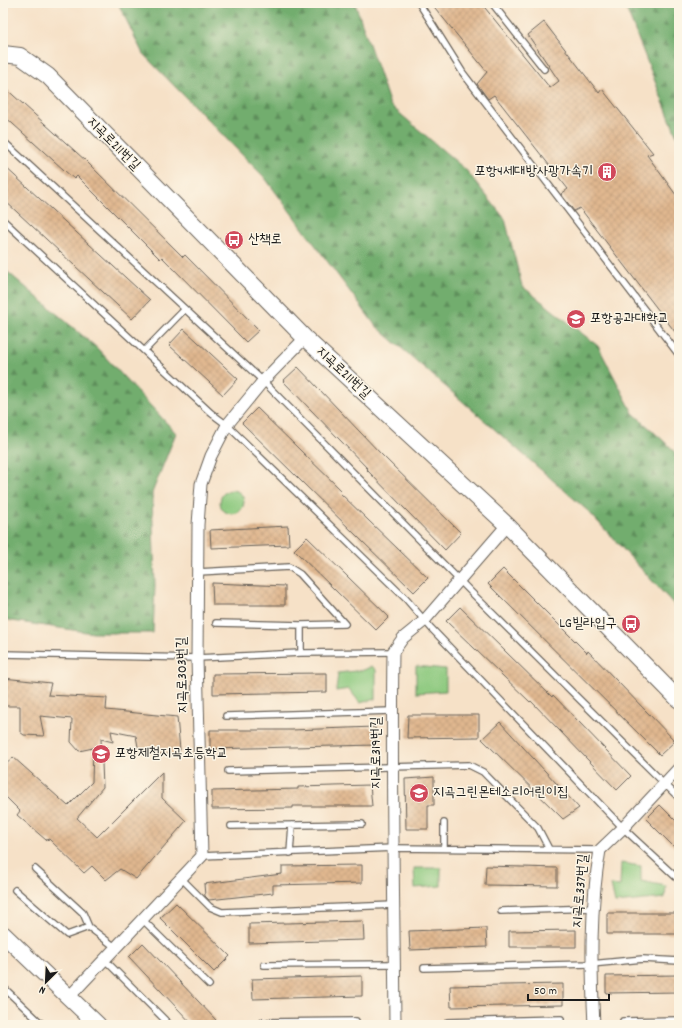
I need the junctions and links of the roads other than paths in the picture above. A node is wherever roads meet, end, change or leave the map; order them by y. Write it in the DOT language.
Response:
graph roads {
  1 [pos="420,3"];
  2 [pos="492,3"];
  3 [pos="3,54"];
  4 [pos="544,69"];
  5 [pos="3,141"];
  6 [pos="3,220"];
  7 [pos="185,309"];
  8 [pos="305,338"];
  9 [pos="144,351"];
  10 [pos="679,355"];
  11 [pos="263,381"];
  12 [pos="227,425"];
  13 [pos="507,525"];
  14 [pos="198,572"];
  15 [pos="460,580"];
  16 [pos="424,620"];
  17 [pos="216,623"];
  18 [pos="301,625"];
  19 [pos="393,652"];
  20 [pos="301,653"];
  21 [pos="3,654"];
  22 [pos="196,658"];
  23 [pos="679,700"];
  24 [pos="392,711"];
  25 [pos="226,716"];
  26 [pos="392,768"];
  27 [pos="679,768"];
  28 [pos="228,772"];
  29 [pos="664,784"];
  30 [pos="679,798"];
  31 [pos="444,823"];
  32 [pos="362,824"];
  33 [pos="292,825"];
  34 [pos="231,826"];
  35 [pos="623,828"];
  36 [pos="394,848"];
  37 [pos="444,848"];
  38 [pos="548,849"];
  39 [pos="600,850"];
  40 [pos="290,853"];
  41 [pos="202,856"];
  42 [pos="35,868"];
  43 [pos="181,878"];
  44 [pos="679,880"];
  45 [pos="15,890"];
  46 [pos="395,905"];
  47 [pos="593,908"];
  48 [pos="501,911"];
  49 [pos="142,919"];
  50 [pos="89,927"];
  51 [pos="3,934"];
  52 [pos="115,948"];
  53 [pos="104,959"];
  54 [pos="679,961"];
  55 [pos="395,964"];
  56 [pos="591,964"];
  57 [pos="264,965"];
  58 [pos="424,968"];
  59 [pos="210,985"];
  60 [pos="3,987"];
  61 [pos="70,996"];
  62 [pos="561,1019"];
  63 [pos="679,1020"];
  64 [pos="623,1021"];
  65 [pos="263,1022"];
  66 [pos="448,1022"];
  67 [pos="499,1023"];
  68 [pos="39,1024"];
  69 [pos="98,1025"];
  70 [pos="170,1025"];
  71 [pos="357,1025"];
  72 [pos="395,1025"];
  73 [pos="594,1025"];
  1 -- 10 [label="lane"];
  2 -- 4 [label="lane"];
  3 -- 8 [label="main road, 지곡로211번길"];
  5 -- 7 [label="lane"];
  6 -- 9 [label="lane"];
  7 -- 9 [label="lane"];
  7 -- 11 [label="lane"];
  8 -- 11 [label="street, 지곡로303번길"];
  8 -- 13 [label="main road, 지곡로211번길"];
  9 -- 12 [label="lane"];
  11 -- 12 [label="street, 지곡로303번길"];
  11 -- 15 [label="lane"];
  12 -- 14 [label="street, 지곡로303번길"];
  12 -- 16 [label="lane"];
  13 -- 15 [label="street"];
  13 -- 23 [label="main road, 지곡로211번길"];
  14 -- 18 [label="lane"];
  14 -- 22 [label="street, 지곡로303번길"];
  15 -- 16 [label="street"];
  15 -- 29 [label="lane"];
  16 -- 19 [label="street"];
  16 -- 35 [label="lane"];
  17 -- 18 [label="lane"];
  18 -- 20 [label="lane"];
  19 -- 20 [label="lane"];
  19 -- 24 [label="street, 지곡로319번길"];
  20 -- 22 [label="lane"];
  21 -- 22 [label="lane"];
  22 -- 41 [label="street, 지곡로303번길"];
  24 -- 25 [label="lane"];
  24 -- 26 [label="street, 지곡로319번길"];
  26 -- 28 [label="lane"];
  26 -- 36 [label="street, 지곡로319번길"];
  26 -- 38 [label="lane"];
  27 -- 29 [label="street, 지곡로337번길"];
  29 -- 30 [label="lane"];
  29 -- 35 [label="street, 지곡로337번길"];
  31 -- 37 [label="lane"];
  32 -- 33 [label="lane"];
  33 -- 34 [label="lane"];
  33 -- 40 [label="lane"];
  35 -- 39 [label="street, 지곡로337번길"];
  35 -- 44 [label="lane"];
  36 -- 37 [label="lane"];
  36 -- 40 [label="lane"];
  36 -- 46 [label="street, 지곡로319번길"];
  37 -- 38 [label="lane"];
  38 -- 39 [label="lane"];
  39 -- 47 [label="street, 지곡로337번길"];
  40 -- 41 [label="lane"];
  41 -- 43 [label="street"];
  42 -- 50 [label="lane"];
  43 -- 46 [label="lane"];
  43 -- 49 [label="street"];
  45 -- 50 [label="lane"];
  46 -- 55 [label="street, 지곡로319번길"];
  47 -- 48 [label="lane"];
  47 -- 56 [label="street, 지곡로337번길"];
  49 -- 52 [label="street"];
  49 -- 59 [label="lane"];
  50 -- 52 [label="lane"];
  51 -- 61 [label="main road"];
  52 -- 53 [label="street"];
  53 -- 61 [label="street"];
  53 -- 70 [label="lane"];
  54 -- 56 [label="lane"];
  55 -- 57 [label="lane"];
  55 -- 72 [label="street, 지곡로319번길"];
  56 -- 58 [label="lane"];
  56 -- 73 [label="street, 지곡로337번길"];
  60 -- 68 [label="lane"];
  61 -- 69 [label="main road"];
  62 -- 67 [label="lane"];
  63 -- 64 [label="lane"];
  65 -- 71 [label="lane"];
  66 -- 67 [label="lane"];
}
